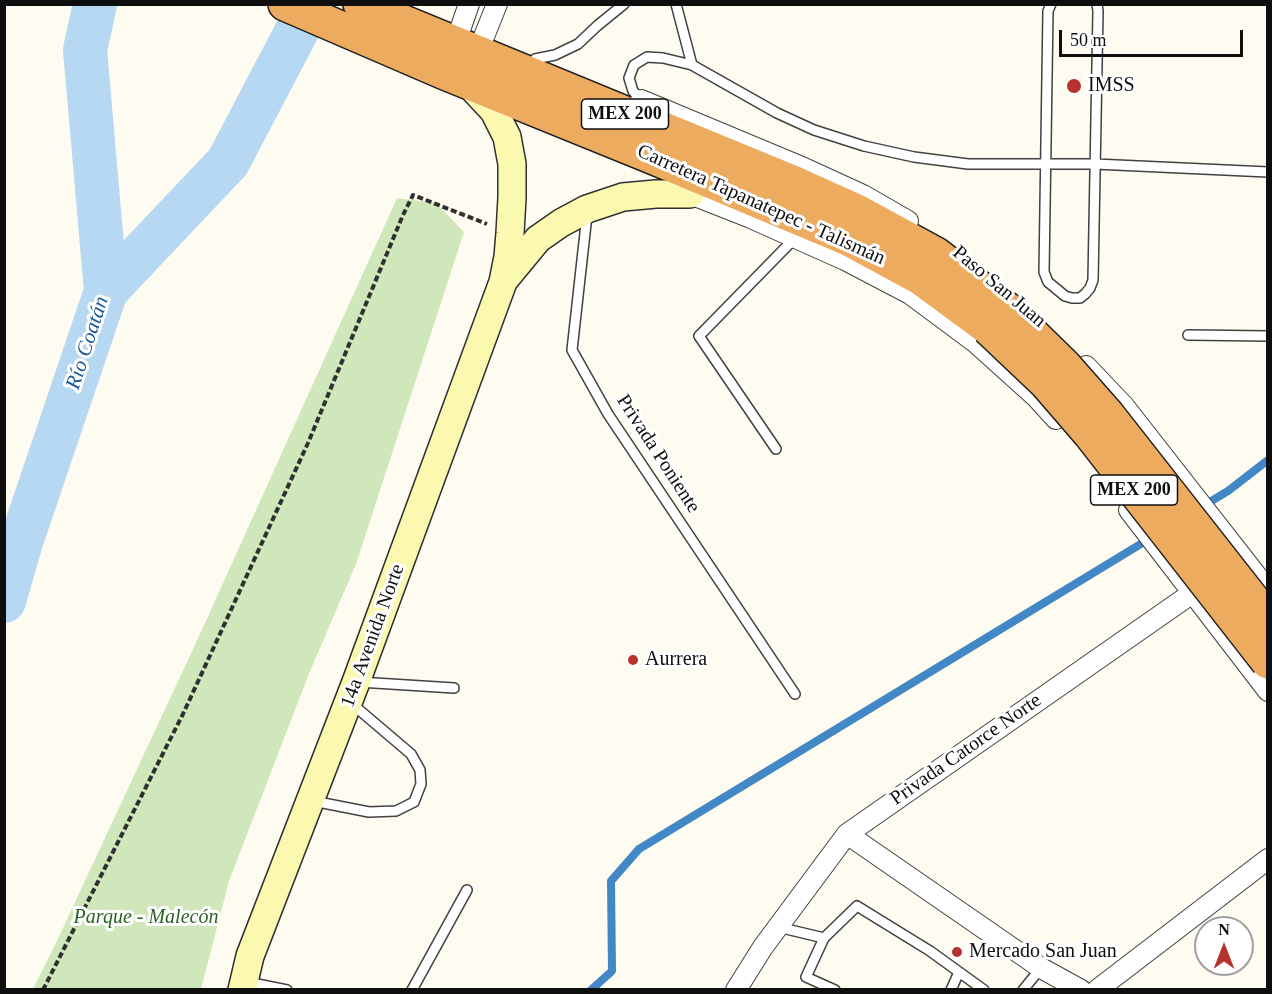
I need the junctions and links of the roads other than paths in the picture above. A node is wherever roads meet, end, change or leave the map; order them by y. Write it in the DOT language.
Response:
graph roads {
  1 [pos="285,4"];
  2 [pos="360,4"];
  3 [pos="470,4"];
  4 [pos="497,4"];
  5 [pos="624,4"];
  6 [pos="676,4"];
  7 [pos="1051,4"];
  8 [pos="1097,4"];
  9 [pos="535,58"];
  10 [pos="461,63"];
  11 [pos="692,65"];
  12 [pos="641,100"];
  13 [pos="550,115"];
  14 [pos="1046,164"];
  15 [pos="1095,164"];
  16 [pos="1268,172"];
  17 [pos="690,194"];
  18 [pos="587,209"];
  19 [pos="795,238"];
  20 [pos="503,282"];
  21 [pos="998,319"];
  22 [pos="1188,335"];
  23 [pos="1268,336"];
  24 [pos="776,449"];
  25 [pos="1242,558"];
  26 [pos="1268,590"];
  27 [pos="1192,593"];
  28 [pos="1268,619"];
  29 [pos="1268,662"];
  30 [pos="454,688"];
  31 [pos="1268,691"];
  32 [pos="353,692"];
  33 [pos="795,694"];
  34 [pos="310,800"];
  35 [pos="847,834"];
  36 [pos="1268,859"];
  37 [pos="467,890"];
  38 [pos="777,927"];
  39 [pos="824,938"];
  40 [pos="1041,968"];
  41 [pos="959,972"];
  42 [pos="243,986"];
  43 [pos="287,990"];
  44 [pos="412,990"];
  45 [pos="736,990"];
  46 [pos="835,990"];
  47 [pos="951,990"];
  48 [pos="984,990"];
  49 [pos="1023,990"];
  50 [pos="1081,990"];
  51 [pos="1097,990"];
  1 -- 10 [label="highway, Carretera Tapanatepec - Talismán / MEX 200"];
  2 -- 10 [label="highway, Carretera Tapanatepec - Talismán / MEX 200"];
  3 -- 10 [label="street"];
  4 -- 10 [label="street"];
  5 -- 9 [label="lane"];
  6 -- 11 [label="lane"];
  7 -- 14 [label="lane"];
  8 -- 15 [label="lane"];
  9 -- 10 [label="highway"];
  9 -- 12 [label="highway"];
  10 -- 13 [label="highway, Carretera Tapanatepec - Talismán / MEX 200"];
  10 -- 20 [label="main road"];
  10 -- 21 [label="highway, Carretera Tapanatepec - Talismán / MEX 200"];
  11 -- 12 [label="lane"];
  11 -- 14 [label="lane"];
  12 -- 25 [label="street, Paso San Juan"];
  13 -- 17 [label="highway"];
  13 -- 21 [label="highway, Carretera Tapanatepec - Talismán / MEX 200"];
  14 -- 15 [label="lane"];
  14 -- 15 [label="lane"];
  15 -- 16 [label="lane"];
  17 -- 18 [label="main road"];
  17 -- 19 [label="street"];
  18 -- 20 [label="main road"];
  18 -- 33 [label="lane, Privada Poniente"];
  19 -- 24 [label="lane"];
  19 -- 27 [label="street"];
  20 -- 32 [label="main road, 14a Avenida Norte"];
  21 -- 28 [label="highway, Carretera Tapanatepec - Talismán / MEX 200, bridge"];
  21 -- 29 [label="highway, Carretera Tapanatepec - Talismán / MEX 200, bridge"];
  22 -- 23 [label="lane"];
  25 -- 26 [label="street, Paso San Juan"];
  25 -- 27 [label="street, Privada Catorce Norte"];
  27 -- 31 [label="street"];
  27 -- 35 [label="street, Privada Catorce Norte"];
  30 -- 32 [label="lane"];
  32 -- 34 [label="main road, 14a Avenida Norte"];
  32 -- 34 [label="lane"];
  34 -- 42 [label="main road, 14a Avenida Norte"];
  35 -- 38 [label="street, Privada Catorce Norte"];
  35 -- 40 [label="street"];
  36 -- 51 [label="street"];
  37 -- 44 [label="lane"];
  38 -- 39 [label="lane"];
  38 -- 45 [label="street, Privada Catorce Norte"];
  39 -- 41 [label="lane"];
  39 -- 46 [label="lane"];
  40 -- 49 [label="lane"];
  40 -- 50 [label="street"];
  41 -- 47 [label="lane"];
  41 -- 48 [label="lane"];
  42 -- 43 [label="lane"];
}
